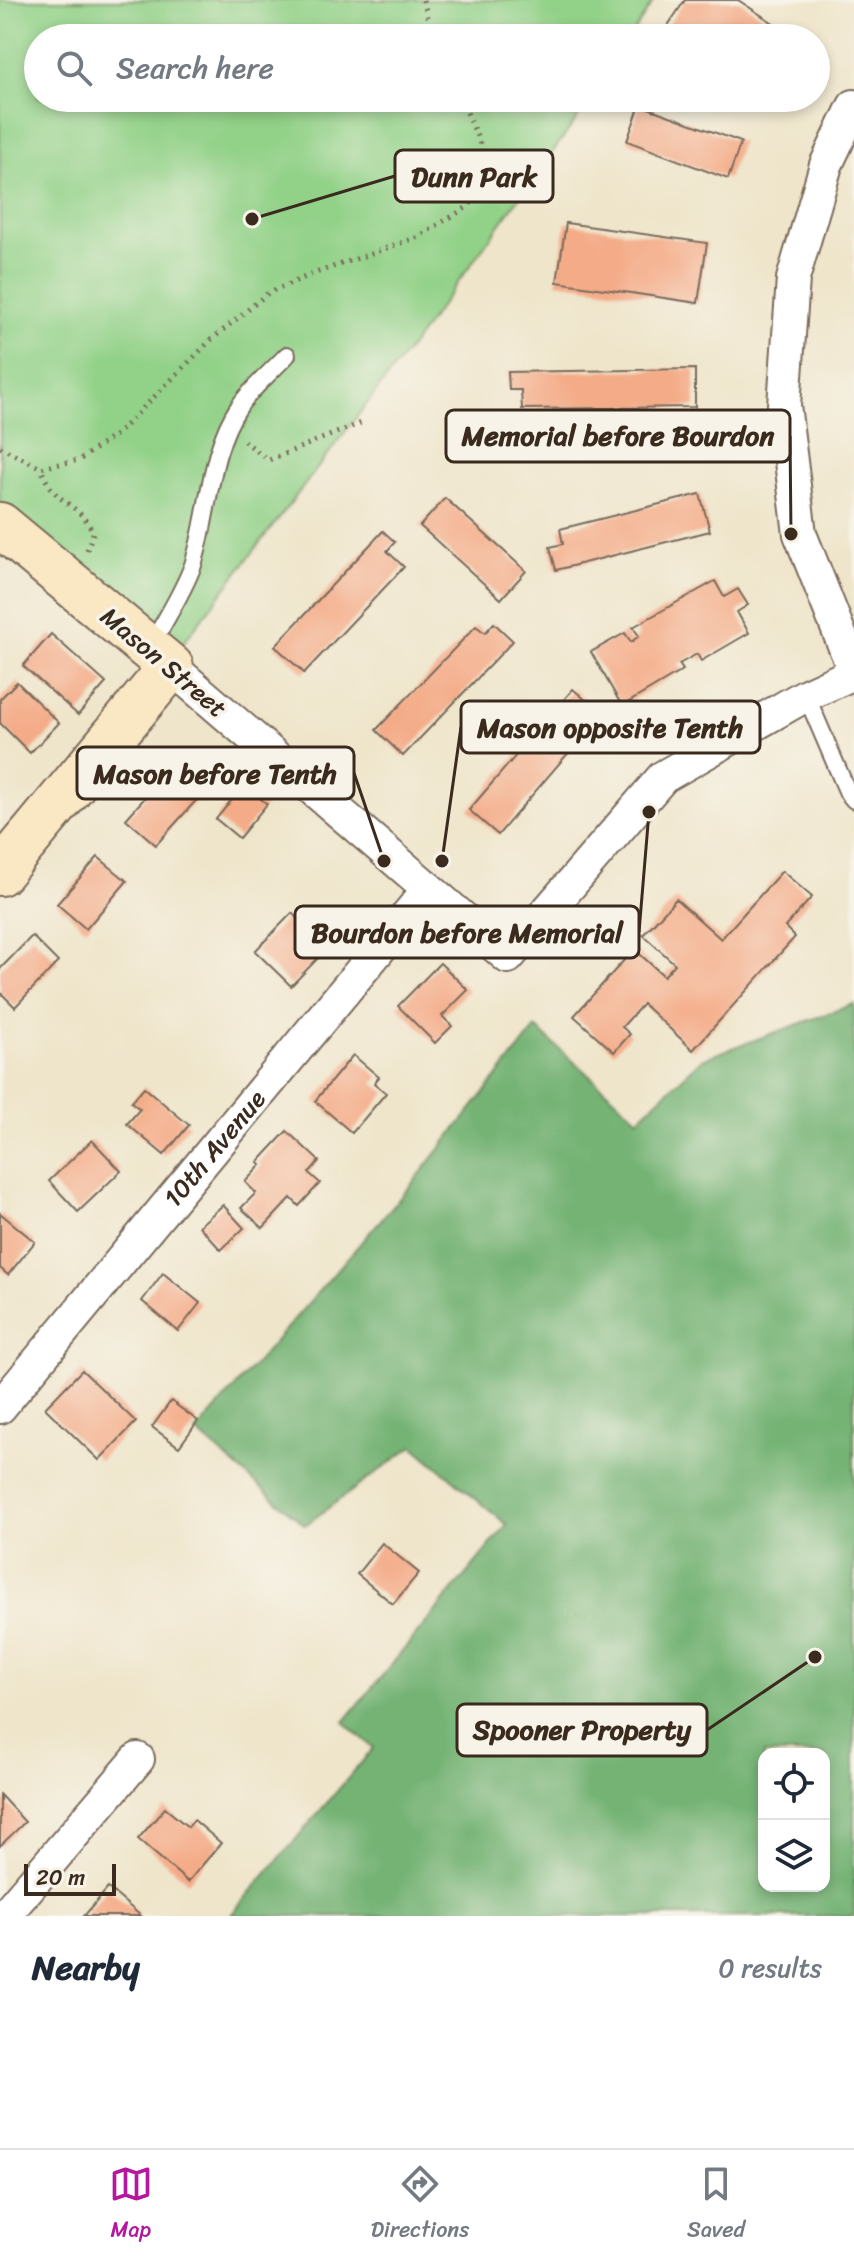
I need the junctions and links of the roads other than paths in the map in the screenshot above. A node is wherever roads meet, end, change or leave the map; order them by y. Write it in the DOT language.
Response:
graph roads {
  1 [pos="854,106"];
  2 [pos="287,355"];
  3 [pos="0,525"];
  4 [pos="160,658"];
  5 [pos="854,671"];
  6 [pos="806,695"];
  7 [pos="854,800"];
  8 [pos="0,873"];
  9 [pos="429,889"];
  10 [pos="0,1407"];
  11 [pos="138,1759"];
  12 [pos="4,1916"];
  1 -- 5 [label="street"];
  2 -- 4 [label="lane"];
  3 -- 4 [label="street, Mason Street"];
  4 -- 8 [label="street"];
  4 -- 9 [label="street, Mason Street"];
  5 -- 6 [label="street"];
  6 -- 7 [label="lane"];
  6 -- 9 [label="street, Mason Street"];
  9 -- 10 [label="street, 10th Avenue"];
  11 -- 12 [label="street"];
}
